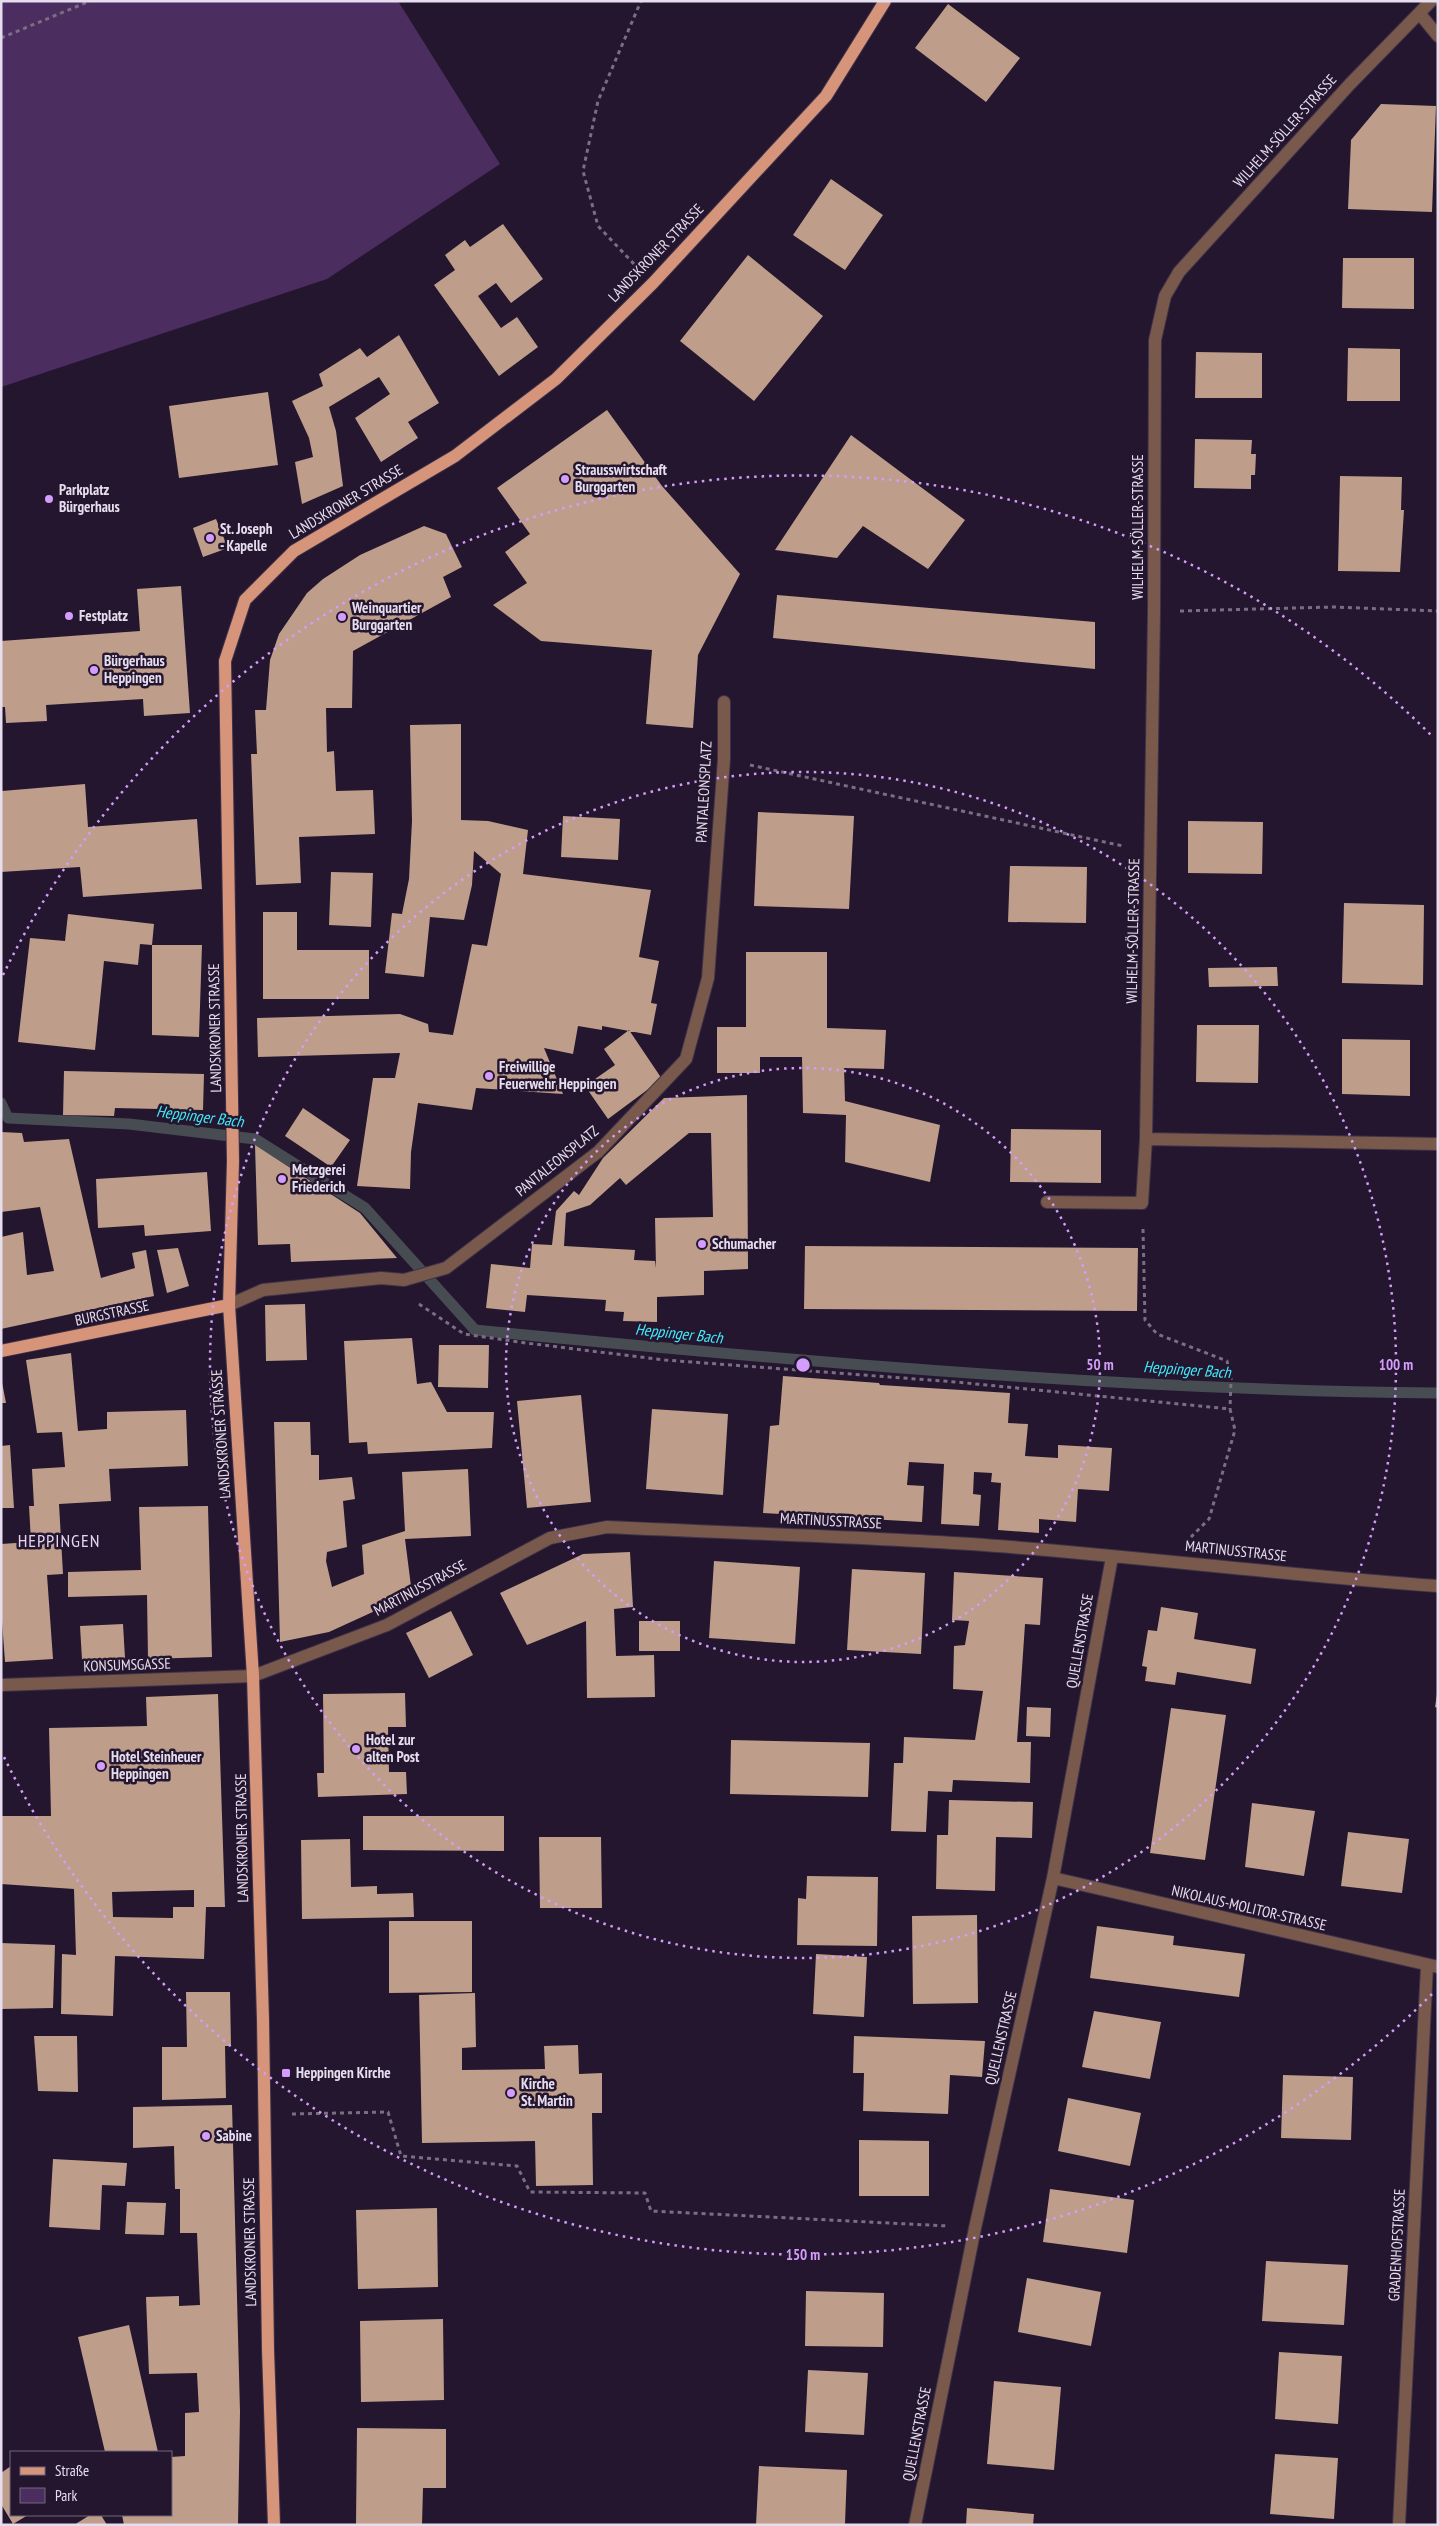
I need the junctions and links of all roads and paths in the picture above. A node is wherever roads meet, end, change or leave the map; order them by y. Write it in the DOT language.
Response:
graph roads {
  1 [pos="90,1"];
  2 [pos="640,1"];
  3 [pos="886,1"];
  4 [pos="1431,1"];
  5 [pos="1420,14"];
  6 [pos="1438,36"];
  7 [pos="1,38"];
  8 [pos="653,283"];
  9 [pos="1438,611"];
  10 [pos="1154,612"];
  11 [pos="724,702"];
  12 [pos="724,759"];
  13 [pos="1150,852"];
  14 [pos="1146,1139"];
  15 [pos="1438,1144"];
  16 [pos="1047,1202"];
  17 [pos="1142,1203"];
  18 [pos="381,1278"];
  19 [pos="229,1305"];
  20 [pos="1,1351"];
  21 [pos="1230,1409"];
  22 [pos="1112,1557"];
  23 [pos="1167,1560"];
  24 [pos="1438,1586"];
  25 [pos="253,1676"];
  26 [pos="1,1685"];
  27 [pos="1053,1878"];
  28 [pos="1432,1966"];
  29 [pos="264,2115"];
  30 [pos="975,2228"];
  31 [pos="274,2525"];
  32 [pos="915,2525"];
  33 [pos="1399,2525"];
  1 -- 7 [label="path"];
  2 -- 8 [label="path"];
  3 -- 8 [label="main road, LANDSKRONER STRASSE"];
  4 -- 5 [label="street, WILHELM-SÖLLER-STRASSE"];
  5 -- 6 [label="street"];
  5 -- 10 [label="street, WILHELM-SÖLLER-STRASSE"];
  8 -- 19 [label="main road, LANDSKRONER STRASSE"];
  9 -- 10 [label="path"];
  10 -- 13 [label="street, WILHELM-SÖLLER-STRASSE"];
  11 -- 12 [label="street, PANTALEONSPLATZ"];
  12 -- 13 [label="path"];
  12 -- 18 [label="street, PANTALEONSPLATZ"];
  13 -- 14 [label="street, WILHELM-SÖLLER-STRASSE"];
  14 -- 15 [label="street"];
  14 -- 17 [label="street, WILHELM-SÖLLER-STRASSE"];
  16 -- 17 [label="street"];
  17 -- 21 [label="path"];
  18 -- 19 [label="street, PANTALEONSPLATZ"];
  18 -- 21 [label="path"];
  19 -- 20 [label="main road, BURGSTRASSE"];
  19 -- 25 [label="main road, LANDSKRONER STRASSE"];
  21 -- 23 [label="path"];
  22 -- 23 [label="street, MARTINUSSTRASSE"];
  22 -- 25 [label="street, MARTINUSSTRASSE"];
  22 -- 27 [label="street, QUELLENSTRASSE"];
  23 -- 24 [label="street, MARTINUSSTRASSE"];
  25 -- 26 [label="street, KONSUMSGASSE"];
  25 -- 29 [label="main road, LANDSKRONER STRASSE"];
  27 -- 28 [label="street, NIKOLAUS-MOLITOR-STRASSE"];
  27 -- 30 [label="street, QUELLENSTRASSE"];
  28 -- 33 [label="street, GRADENHOFSTRASSE"];
  29 -- 30 [label="path"];
  29 -- 31 [label="main road, LANDSKRONER STRASSE"];
  30 -- 32 [label="street, QUELLENSTRASSE"];
}
